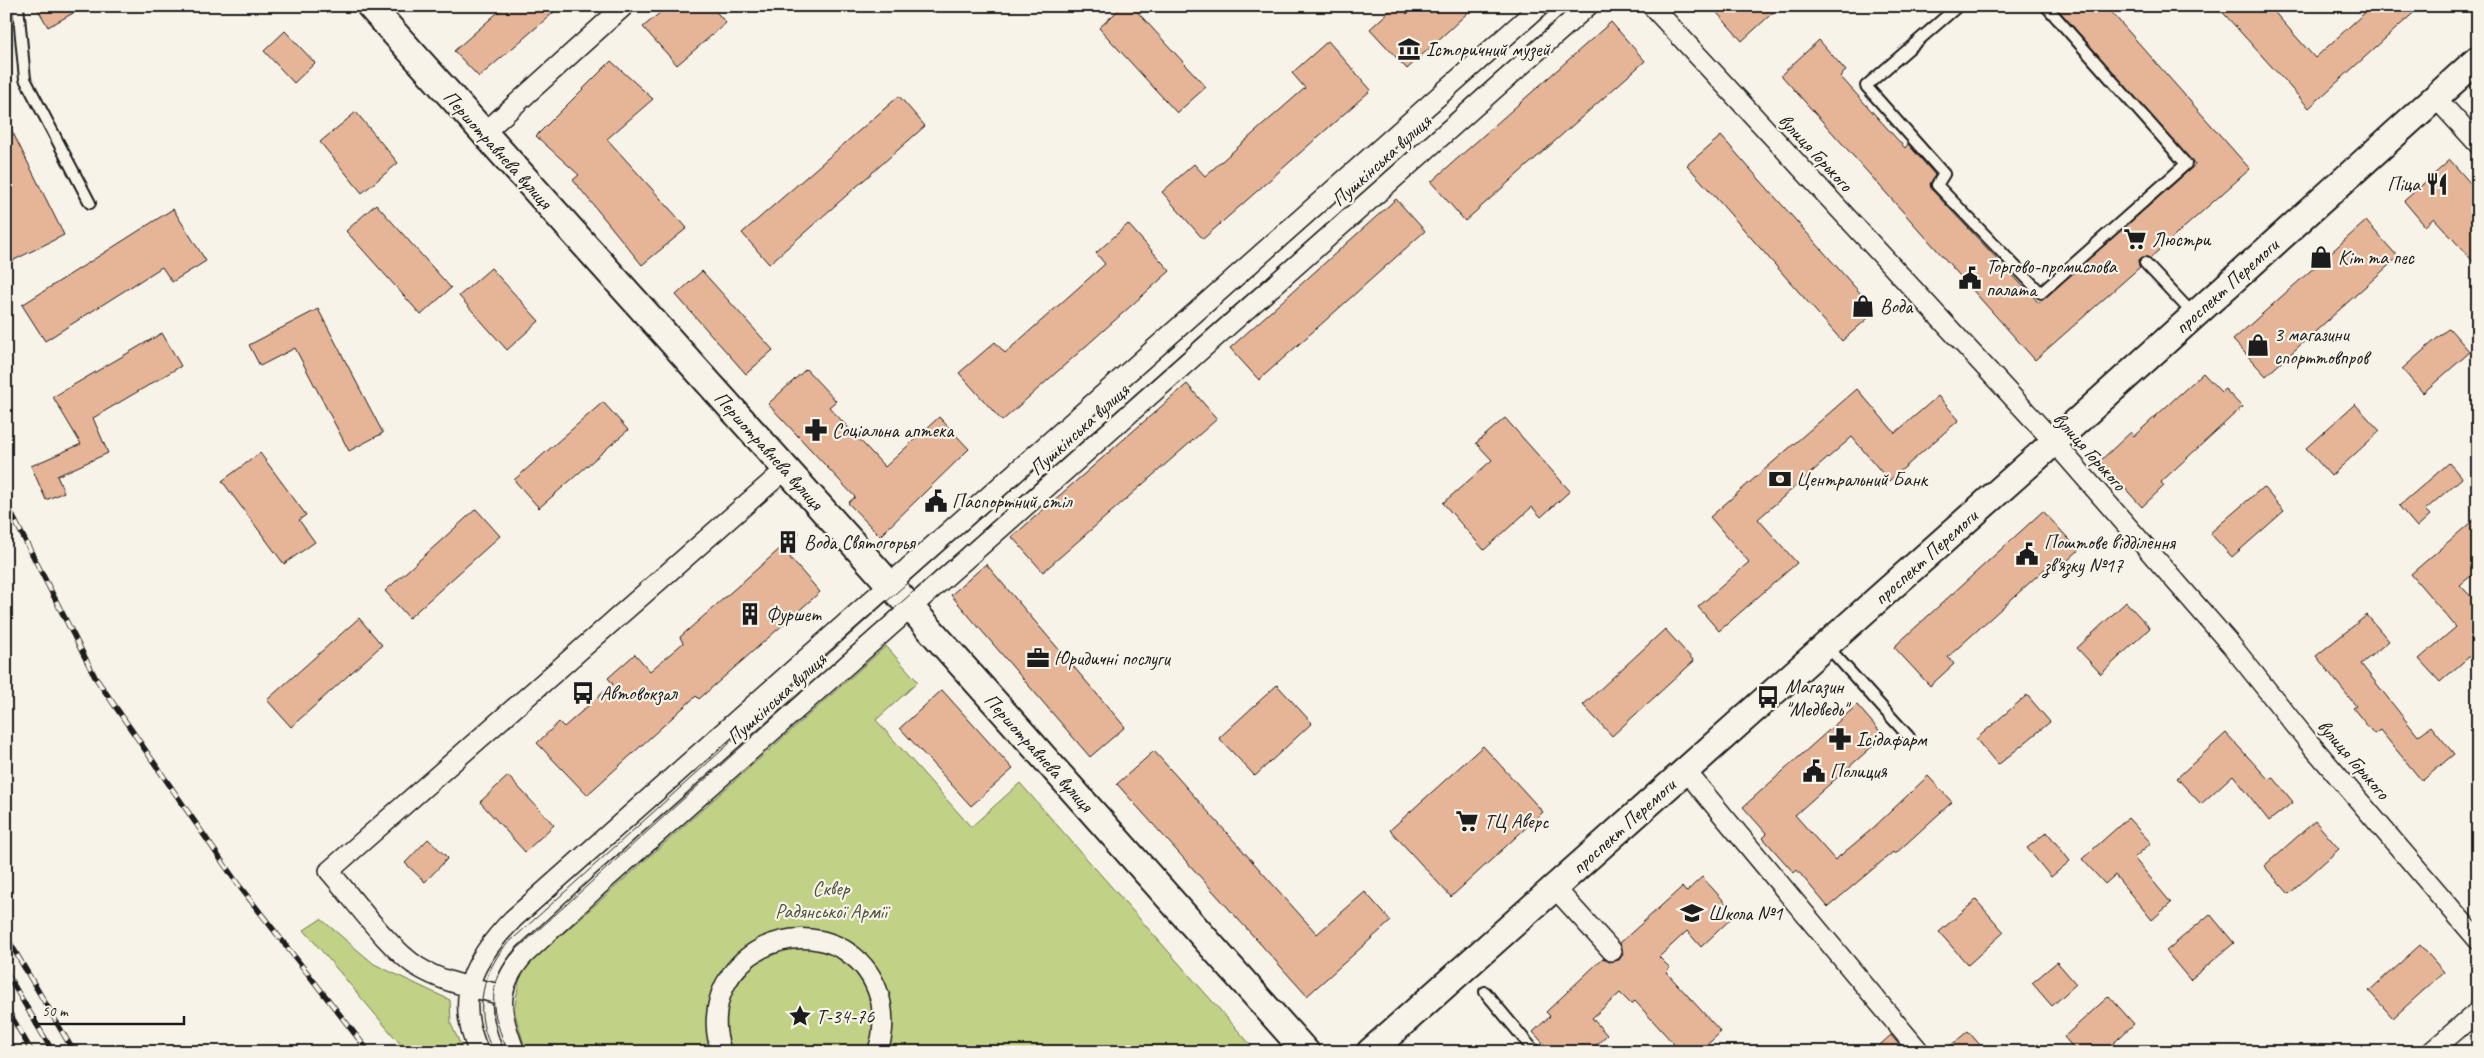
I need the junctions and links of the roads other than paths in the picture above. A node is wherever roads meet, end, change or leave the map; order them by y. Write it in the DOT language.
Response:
graph roads {
  1 [pos="18,6"];
  2 [pos="370,6"];
  3 [pos="624,6"];
  4 [pos="1540,6"];
  5 [pos="1588,6"];
  6 [pos="1652,6"];
  7 [pos="1958,6"];
  8 [pos="2046,6"];
  9 [pos="2478,59"];
  10 [pos="2435,97"];
  11 [pos="484,133"];
  12 [pos="2478,144"];
  13 [pos="90,203"];
  14 [pos="2145,263"];
  15 [pos="2194,316"];
  16 [pos="2054,442"];
  17 [pos="786,469"];
  18 [pos="888,584"];
  19 [pos="911,608"];
  20 [pos="1826,645"];
  21 [pos="1909,737"];
  22 [pos="1685,770"];
  23 [pos="1554,888"];
  24 [pos="2477,938"];
  25 [pos="1612,951"];
  26 [pos="468,988"];
  27 [pos="1485,992"];
  28 [pos="502,995"];
  29 [pos="2478,1011"];
  30 [pos="479,1052"];
  31 [pos="515,1052"];
  32 [pos="722,1052"];
  33 [pos="877,1052"];
  34 [pos="1306,1052"];
  35 [pos="1370,1052"];
  36 [pos="1535,1052"];
  37 [pos="1920,1052"];
  38 [pos="2431,1052"];
  1 -- 13 [label="lane"];
  2 -- 11 [label="main road, Першотравнева вулиця"];
  3 -- 11 [label="street"];
  4 -- 18 [label="street, Пушкінська вулиця"];
  5 -- 19 [label="street, Пушкінська вулиця"];
  6 -- 16 [label="street, вулиця Горького"];
  7 -- 8 [label="lane"];
  9 -- 10 [label="main road, проспект Перемоги"];
  10 -- 12 [label="street"];
  10 -- 15 [label="main road, проспект Перемоги"];
  11 -- 17 [label="main road, Першотравнева вулиця"];
  14 -- 15 [label="lane"];
  15 -- 16 [label="main road, проспект Перемоги"];
  16 -- 20 [label="main road, проспект Перемоги"];
  16 -- 24 [label="street, вулиця Горького"];
  17 -- 18 [label="main road, Першотравнева вулиця"];
  17 -- 26 [label="street"];
  18 -- 19 [label="main road, Першотравнева вулиця"];
  18 -- 26 [label="street, Пушкінська вулиця"];
  19 -- 28 [label="street, Пушкінська вулиця"];
  19 -- 34 [label="main road, Першотравнева вулиця"];
  20 -- 21 [label="lane"];
  20 -- 22 [label="main road, проспект Перемоги"];
  22 -- 23 [label="main road, проспект Перемоги"];
  22 -- 37 [label="street"];
  23 -- 25 [label="street"];
  23 -- 35 [label="main road, проспект Перемоги"];
  26 -- 28 [label="street"];
  26 -- 30 [label="street"];
  27 -- 36 [label="lane"];
  28 -- 31 [label="street"];
  29 -- 38 [label="street"];
  32 -- 33 [label="street"];
}
